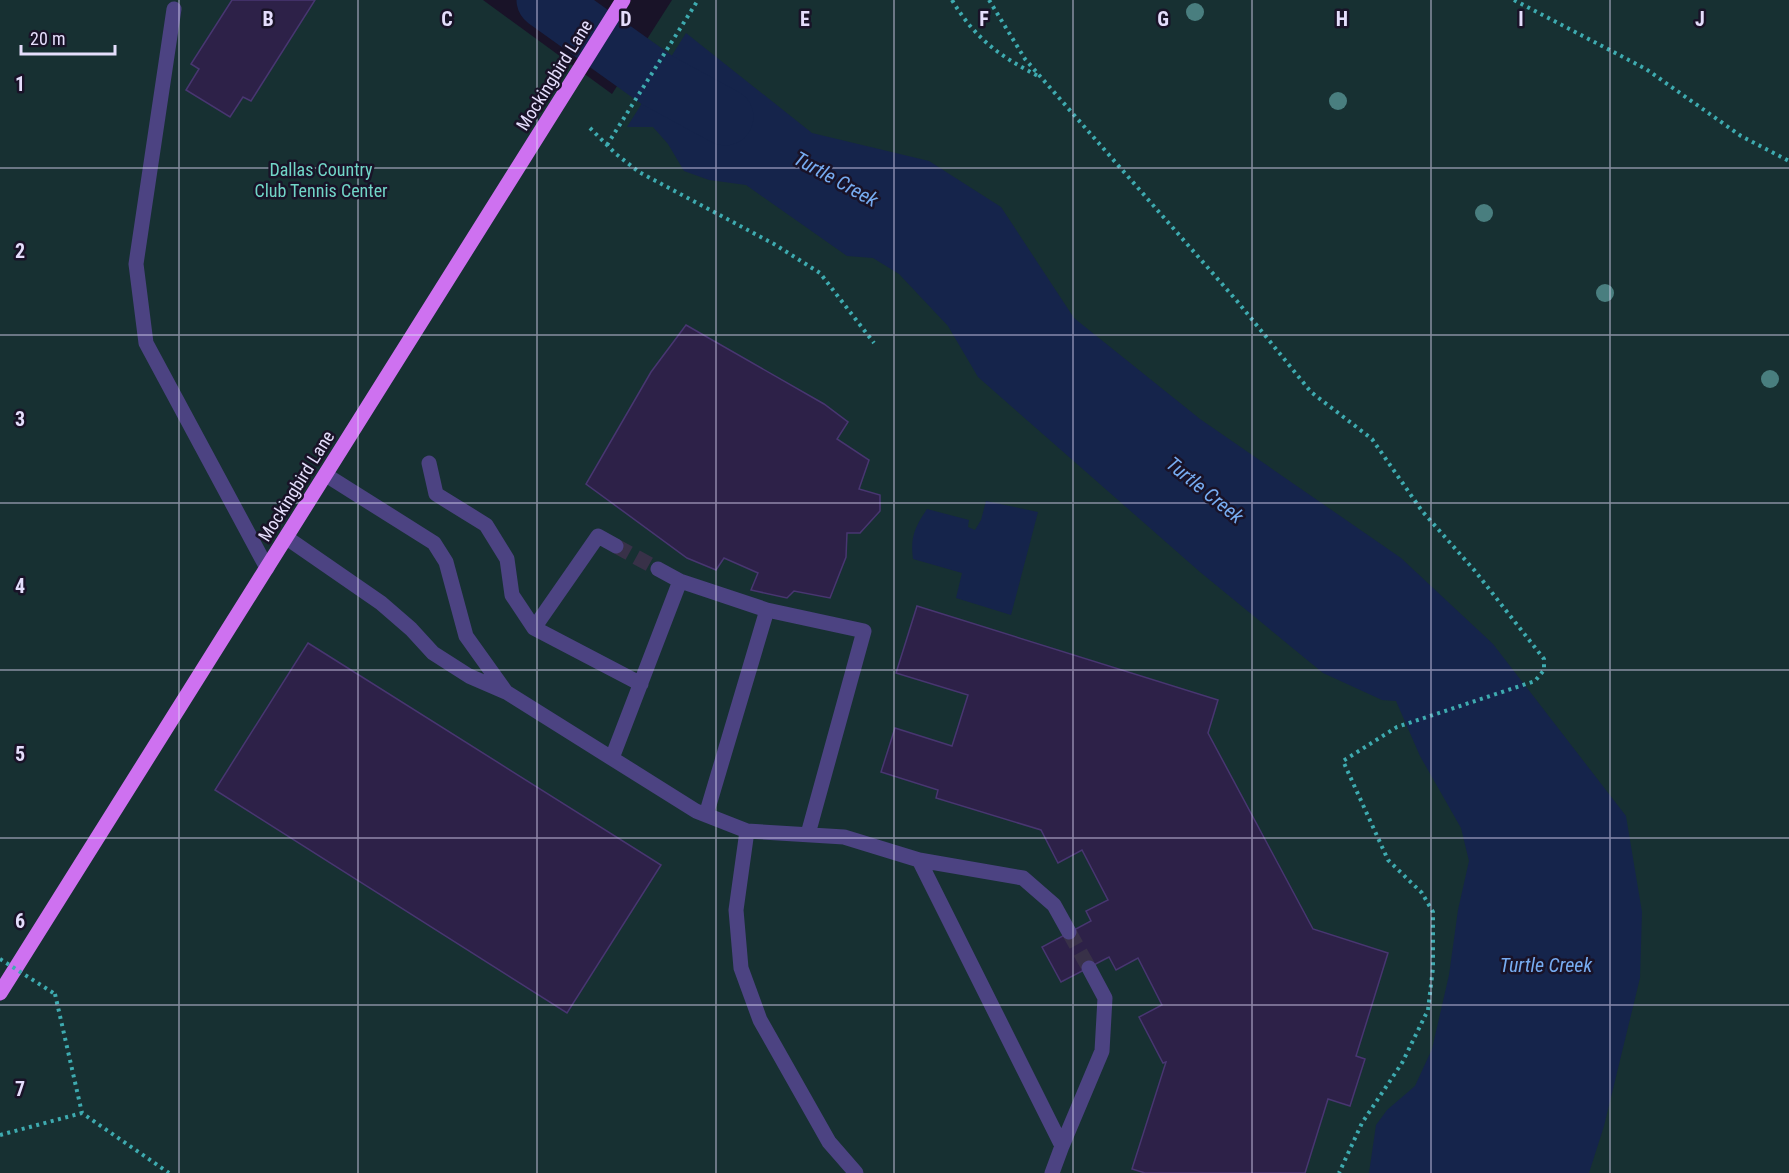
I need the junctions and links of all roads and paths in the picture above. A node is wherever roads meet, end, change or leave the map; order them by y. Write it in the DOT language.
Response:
graph roads {
  1 [pos="623,0"];
  2 [pos="698,0"];
  3 [pos="952,0"];
  4 [pos="988,0"];
  5 [pos="1514,0"];
  6 [pos="174,9"];
  7 [pos="1043,79"];
  8 [pos="590,128"];
  9 [pos="608,145"];
  10 [pos="1789,160"];
  11 [pos="874,343"];
  12 [pos="429,463"];
  13 [pos="326,475"];
  14 [pos="287,538"];
  15 [pos="616,546"];
  16 [pos="267,568"];
  17 [pos="658,569"];
  18 [pos="680,581"];
  19 [pos="767,610"];
  20 [pos="534,628"];
  21 [pos="641,684"];
  22 [pos="506,692"];
  23 [pos="612,758"];
  24 [pos="706,815"];
  25 [pos="747,831"];
  26 [pos="808,834"];
  27 [pos="919,861"];
  28 [pos="1069,932"];
  29 [pos="0,959"];
  30 [pos="1089,968"];
  31 [pos="0,993"];
  32 [pos="82,1113"];
  33 [pos="0,1135"];
  34 [pos="1062,1146"];
  35 [pos="169,1173"];
  36 [pos="856,1173"];
  37 [pos="1052,1173"];
  38 [pos="1339,1173"];
  1 -- 13 [label="main road, Mockingbird Lane"];
  2 -- 9 [label="path"];
  3 -- 7 [label="path"];
  4 -- 7 [label="path"];
  5 -- 10 [label="path"];
  6 -- 16 [label="lane"];
  7 -- 38 [label="path"];
  8 -- 9 [label="path"];
  9 -- 11 [label="path"];
  12 -- 20 [label="lane"];
  13 -- 14 [label="main road, Mockingbird Lane"];
  13 -- 22 [label="lane"];
  14 -- 16 [label="main road, Mockingbird Lane"];
  14 -- 22 [label="lane"];
  15 -- 20 [label="lane"];
  16 -- 31 [label="main road, Mockingbird Lane"];
  17 -- 18 [label="lane"];
  18 -- 19 [label="lane"];
  18 -- 21 [label="lane"];
  19 -- 24 [label="lane"];
  19 -- 26 [label="lane"];
  20 -- 21 [label="lane"];
  21 -- 23 [label="lane"];
  22 -- 23 [label="lane"];
  23 -- 24 [label="lane"];
  24 -- 25 [label="lane"];
  25 -- 26 [label="lane"];
  25 -- 36 [label="lane"];
  26 -- 27 [label="lane"];
  27 -- 28 [label="lane"];
  27 -- 34 [label="lane"];
  29 -- 32 [label="path, bridge"];
  30 -- 34 [label="lane"];
  32 -- 33 [label="path"];
  32 -- 35 [label="path"];
  34 -- 37 [label="lane"];
}
